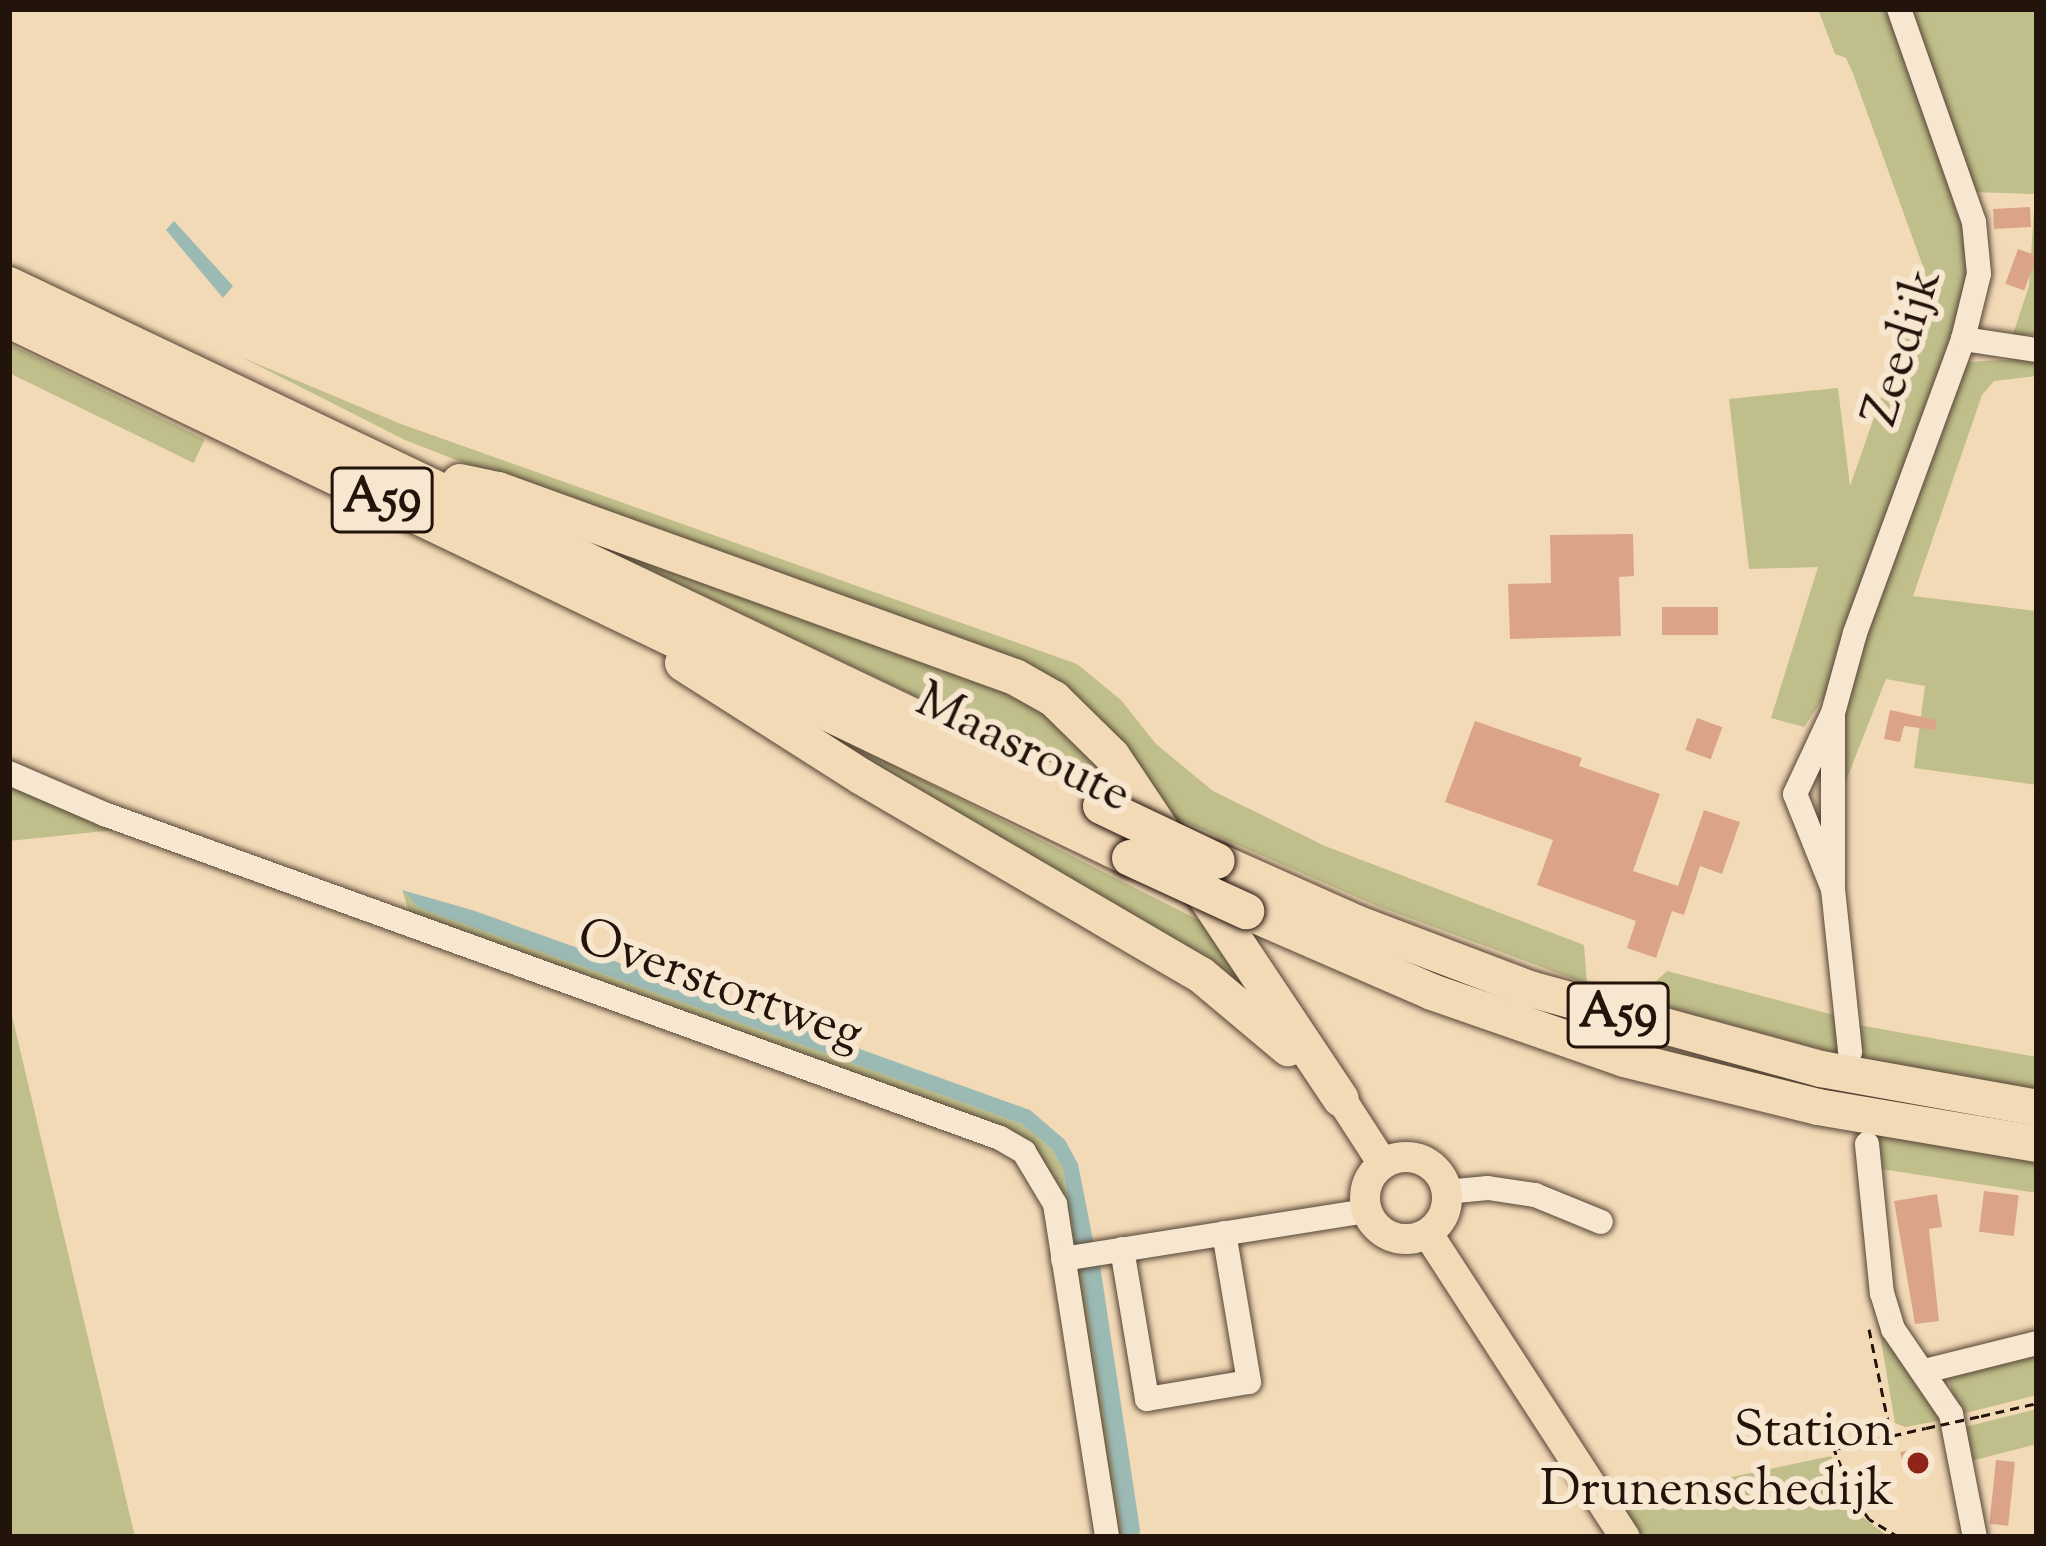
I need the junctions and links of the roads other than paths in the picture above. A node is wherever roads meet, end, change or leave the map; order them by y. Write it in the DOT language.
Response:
graph roads {
  1 [pos="1899,9"];
  2 [pos="9,285"];
  3 [pos="9,320"];
  4 [pos="1963,340"];
  5 [pos="2037,350"];
  6 [pos="398,470"];
  7 [pos="613,611"];
  8 [pos="1832,713"];
  9 [pos="9,773"];
  10 [pos="1832,889"];
  11 [pos="1850,1052"];
  12 [pos="1341,1100"];
  13 [pos="2037,1108"];
  14 [pos="1867,1144"];
  15 [pos="2037,1144"];
  16 [pos="1383,1164"];
  17 [pos="1446,1192"];
  18 [pos="1366,1211"];
  19 [pos="1601,1222"];
  20 [pos="1224,1233"];
  21 [pos="1428,1234"];
  22 [pos="1123,1250"];
  23 [pos="1063,1259"];
  24 [pos="2037,1343"];
  25 [pos="1924,1371"];
  26 [pos="1107,1537"];
  27 [pos="1625,1537"];
  28 [pos="1975,1537"];
  1 -- 4 [label="street, Zeedijk"];
  2 -- 6 [label="highway, Maasroute / A59"];
  3 -- 7 [label="highway, Maasroute / A59"];
  4 -- 5 [label="street"];
  4 -- 8 [label="street, Zeedijk"];
  6 -- 12 [label="highway, A59"];
  6 -- 13 [label="highway, Maasroute / A59, bridge"];
  7 -- 12 [label="highway, A59"];
  7 -- 15 [label="highway, Maasroute / A59, bridge"];
  8 -- 10 [label="street, Zeedijk"];
  8 -- 10 [label="street, Zeedijk"];
  9 -- 23 [label="street, Overstortweg"];
  10 -- 11 [label="street, Zeedijk"];
  12 -- 16 [label="main road"];
  14 -- 25 [label="street"];
  16 -- 17 [label="main road"];
  16 -- 18 [label="main road"];
  17 -- 19 [label="street"];
  17 -- 21 [label="main road"];
  18 -- 20 [label="street"];
  18 -- 21 [label="main road"];
  20 -- 22 [label="street"];
  20 -- 22 [label="street"];
  21 -- 27 [label="main road"];
  22 -- 23 [label="street"];
  23 -- 26 [label="street, Overstortweg"];
  24 -- 25 [label="street"];
  25 -- 28 [label="street"];
}
